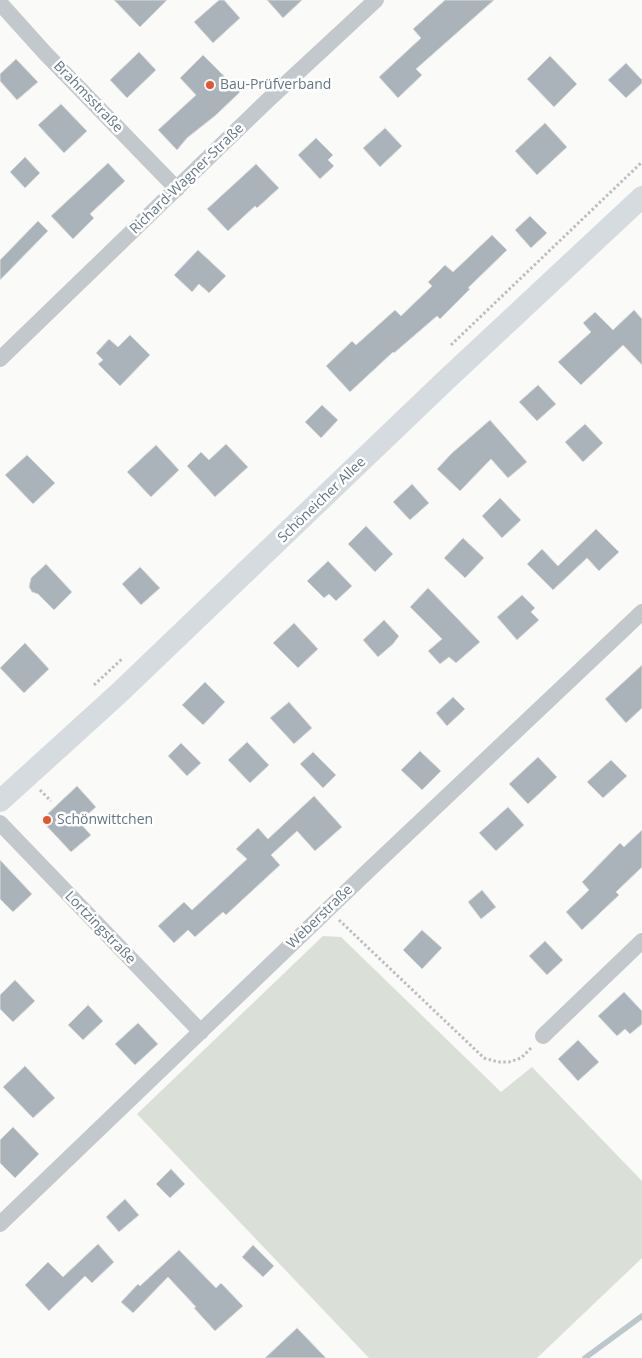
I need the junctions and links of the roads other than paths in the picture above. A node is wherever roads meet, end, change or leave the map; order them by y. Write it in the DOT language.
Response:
graph roads {
  1 [pos="376,0"];
  2 [pos="0,3"];
  3 [pos="177,189"];
  4 [pos="642,197"];
  5 [pos="0,359"];
  6 [pos="642,612"];
  7 [pos="0,802"];
  8 [pos="0,823"];
  9 [pos="642,940"];
  10 [pos="201,1032"];
  11 [pos="543,1036"];
  12 [pos="0,1224"];
  1 -- 3 [label="street, Richard-Wagner-Straße"];
  2 -- 3 [label="street, Brahmsstraße"];
  3 -- 5 [label="street, Richard-Wagner-Straße"];
  4 -- 7 [label="street, Schöneicher Allee"];
  6 -- 10 [label="street, Weberstraße"];
  8 -- 10 [label="street, Lortzingstraße"];
  9 -- 11 [label="street"];
  10 -- 12 [label="street, Weberstraße"];
}
